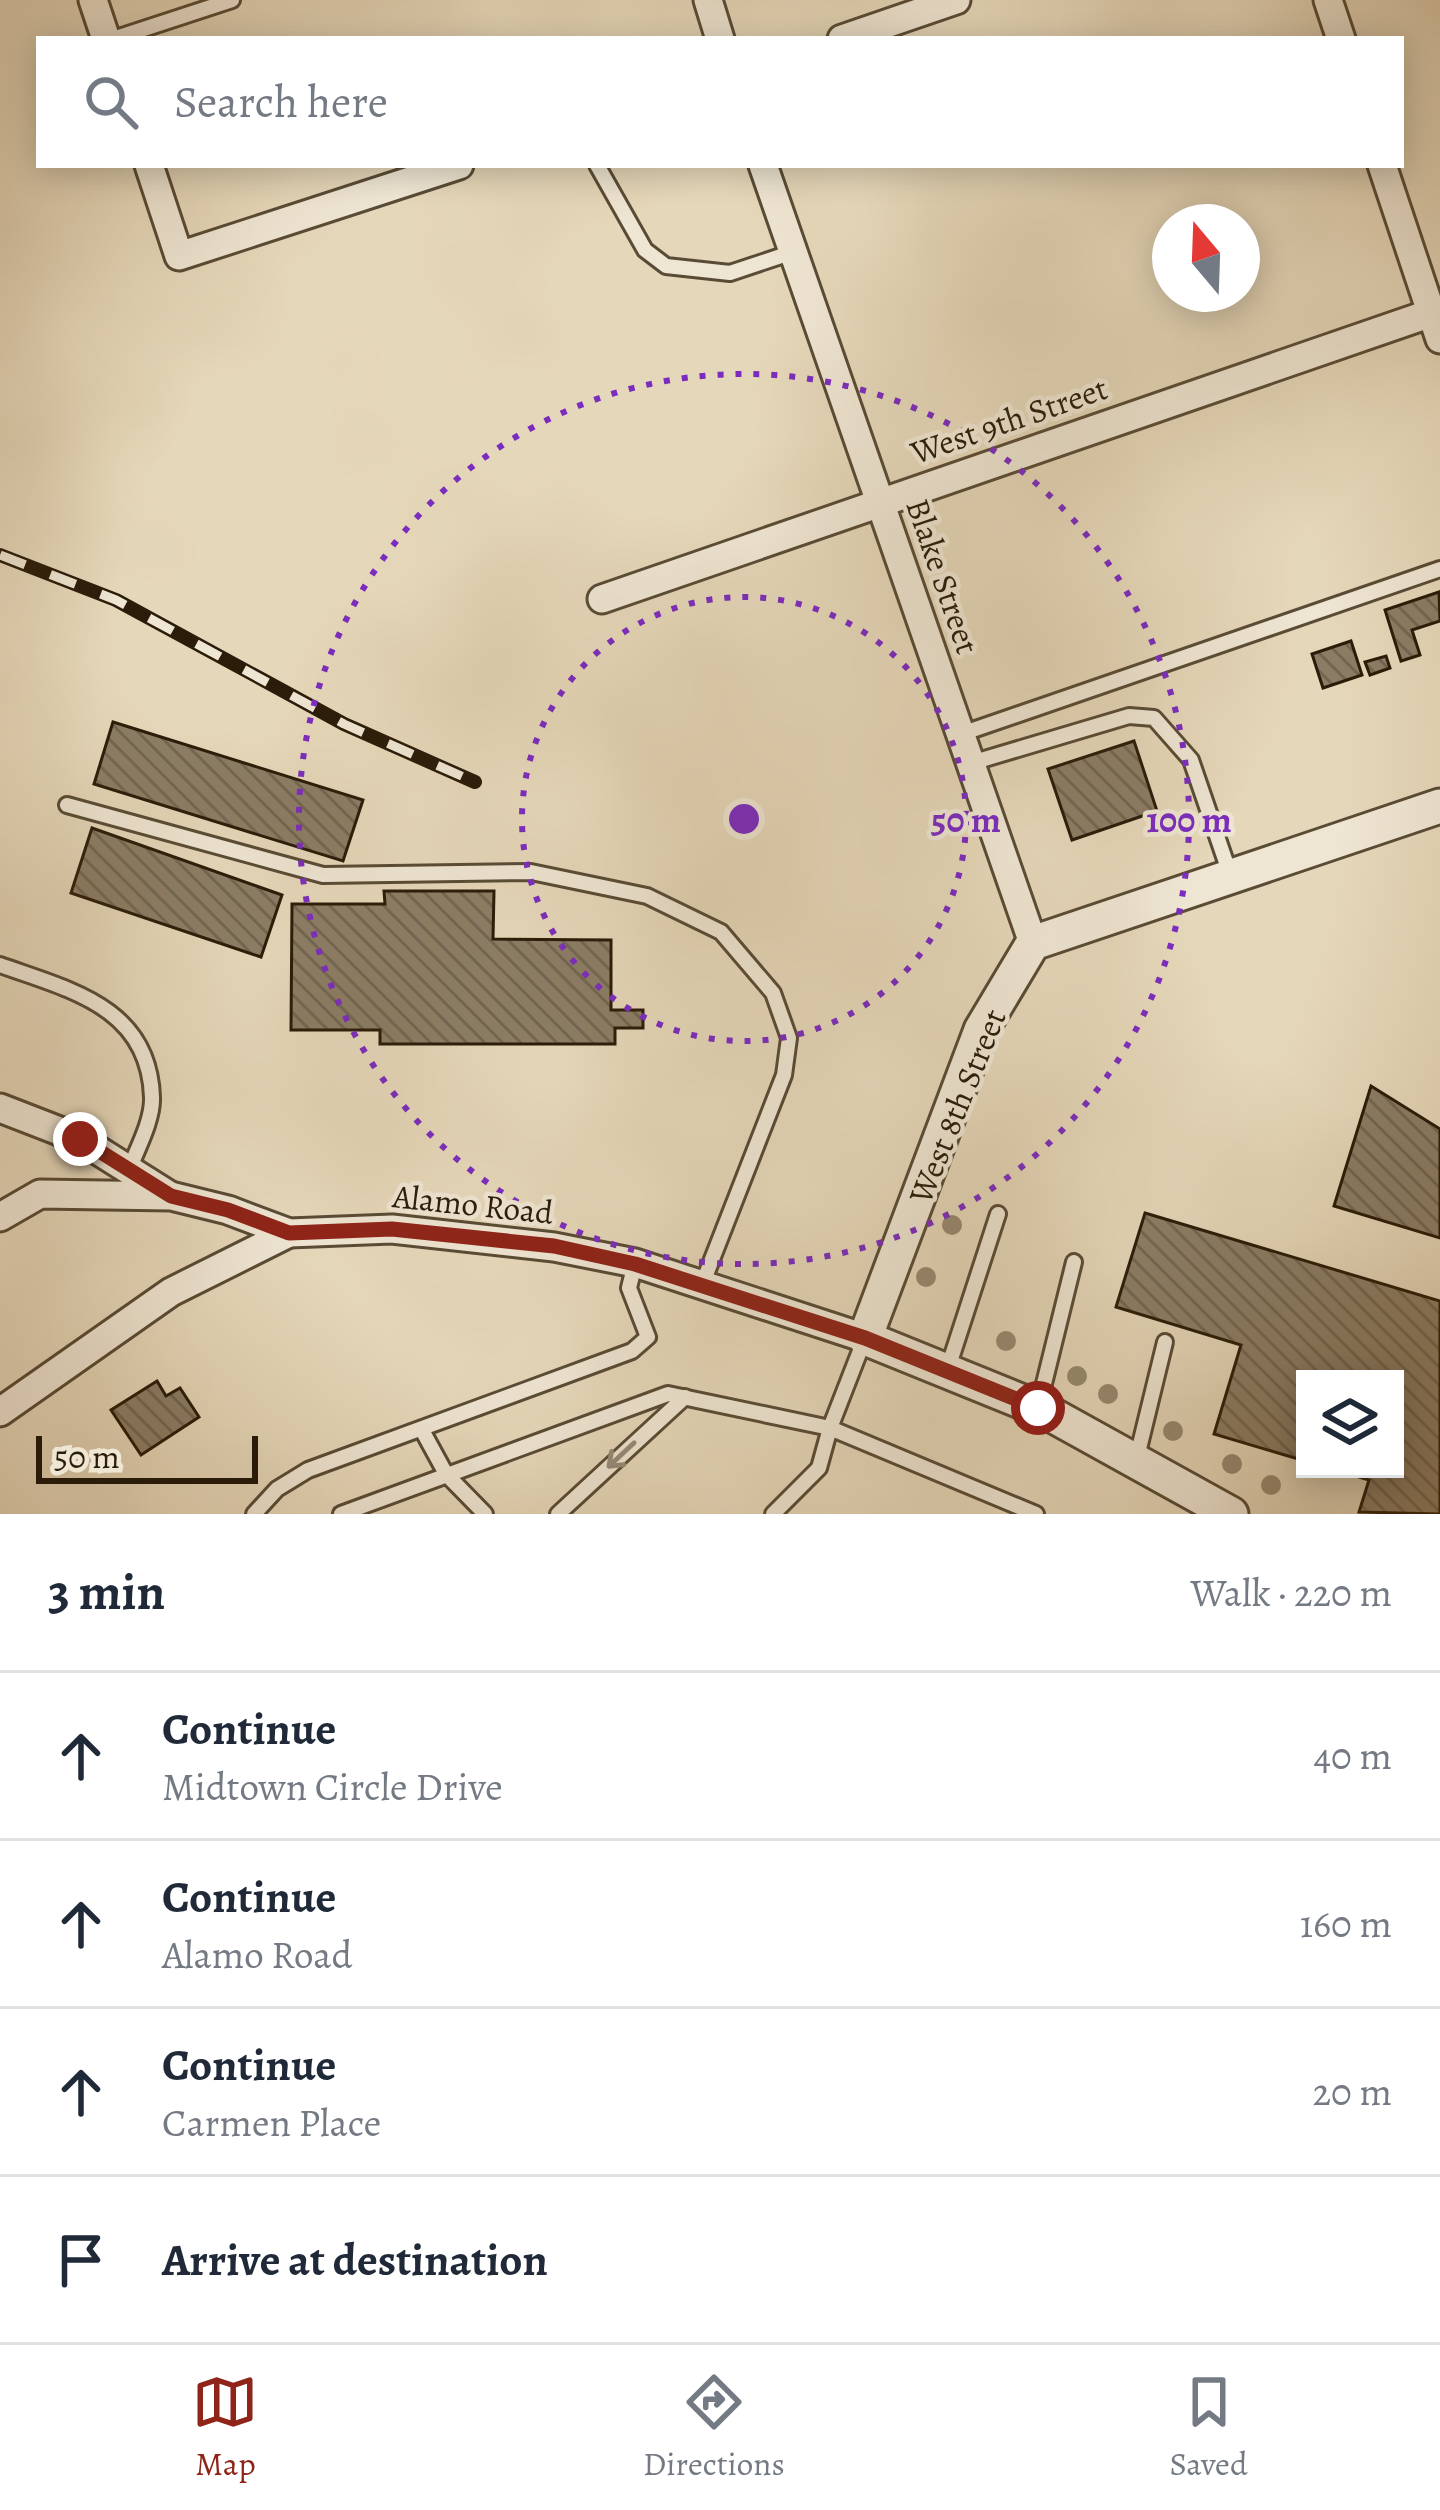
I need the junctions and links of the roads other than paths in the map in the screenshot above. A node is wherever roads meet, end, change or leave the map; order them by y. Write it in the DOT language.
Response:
graph roads {
  1 [pos="93,0"];
  2 [pos="232,0"];
  3 [pos="708,0"];
  4 [pos="956,0"];
  5 [pos="1328,0"];
  6 [pos="109,36"];
  7 [pos="119,36"];
  8 [pos="719,36"];
  9 [pos="851,36"];
  10 [pos="1340,36"];
  11 [pos="150,168"];
  12 [pos="450,168"];
  13 [pos="599,168"];
  14 [pos="764,168"];
  15 [pos="1383,168"];
  16 [pos="793,252"];
  17 [pos="1437,321"];
  18 [pos="879,503"];
  19 [pos="1440,569"];
  20 [pos="602,599"];
  21 [pos="961,734"];
  22 [pos="971,763"];
  23 [pos="68,805"];
  24 [pos="1440,806"];
  25 [pos="1231,876"];
  26 [pos="1033,943"];
  27 [pos="0,965"];
  28 [pos="0,1108"];
  29 [pos="129,1170"];
  30 [pos="171,1196"];
  31 [pos="998,1214"];
  32 [pos="0,1217"];
  33 [pos="289,1233"];
  34 [pos="1074,1262"];
  35 [pos="635,1264"];
  36 [pos="702,1286"];
  37 [pos="865,1338"];
  38 [pos="1165,1342"];
  39 [pos="946,1371"];
  40 [pos="685,1397"];
  41 [pos="1038,1408"];
  42 [pos="0,1412"];
  43 [pos="830,1428"];
  44 [pos="422,1430"];
  45 [pos="1136,1461"];
  46 [pos="446,1474"];
  47 [pos="361,1511"];
  48 [pos="254,1514"];
  49 [pos="341,1514"];
  50 [pos="484,1514"];
  51 [pos="558,1514"];
  52 [pos="773,1514"];
  53 [pos="1036,1514"];
  54 [pos="1231,1514"];
  1 -- 6 [label="street"];
  2 -- 7 [label="lane"];
  3 -- 8 [label="street"];
  4 -- 9 [label="street"];
  5 -- 10 [label="street"];
  11 -- 12 [label="street"];
  13 -- 16 [label="lane"];
  14 -- 16 [label="street, Blake Street"];
  15 -- 17 [label="street"];
  16 -- 18 [label="street, Blake Street"];
  17 -- 18 [label="street, West 9th Street"];
  18 -- 20 [label="street, West 9th Street"];
  18 -- 21 [label="street, Blake Street"];
  19 -- 21 [label="lane"];
  21 -- 22 [label="street, Blake Street"];
  22 -- 25 [label="lane"];
  22 -- 26 [label="street, Blake Street"];
  23 -- 36 [label="lane"];
  24 -- 25 [label="street"];
  25 -- 26 [label="street"];
  26 -- 37 [label="street, West 8th Street"];
  27 -- 29 [label="lane"];
  28 -- 29 [label="street"];
  29 -- 30 [label="street"];
  30 -- 32 [label="street, Alamo Road"];
  30 -- 33 [label="street, Alamo Road"];
  31 -- 39 [label="lane"];
  33 -- 35 [label="street, Alamo Road"];
  33 -- 42 [label="street"];
  34 -- 41 [label="lane"];
  35 -- 36 [label="street, Alamo Road"];
  35 -- 44 [label="lane"];
  36 -- 37 [label="street, Alamo Road"];
  37 -- 39 [label="street"];
  37 -- 43 [label="lane"];
  38 -- 45 [label="lane"];
  39 -- 41 [label="street"];
  40 -- 43 [label="lane"];
  40 -- 46 [label="lane"];
  40 -- 51 [label="lane, one-way"];
  41 -- 45 [label="street"];
  43 -- 52 [label="lane"];
  43 -- 53 [label="lane"];
  44 -- 46 [label="lane"];
  44 -- 48 [label="lane"];
  45 -- 54 [label="street"];
  46 -- 47 [label="lane"];
  46 -- 50 [label="lane"];
  47 -- 49 [label="lane"];
}
